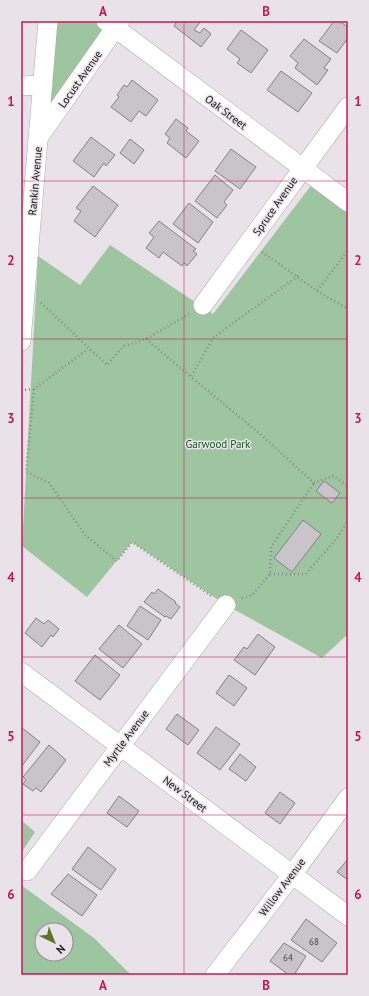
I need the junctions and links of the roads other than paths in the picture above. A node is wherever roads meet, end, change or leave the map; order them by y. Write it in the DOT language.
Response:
graph roads {
  1 [pos="48,21"];
  2 [pos="114,23"];
  3 [pos="43,85"];
  4 [pos="21,86"];
  5 [pos="348,107"];
  6 [pos="39,136"];
  7 [pos="302,168"];
  8 [pos="348,202"];
  9 [pos="24,289"];
  10 [pos="203,305"];
  11 [pos="21,341"];
  12 [pos="226,605"];
  13 [pos="21,672"];
  14 [pos="121,746"];
  15 [pos="348,798"];
  16 [pos="27,871"];
  17 [pos="292,875"];
  18 [pos="348,916"];
  19 [pos="215,975"];
  1 -- 3 [label="street, Rankin Avenue"];
  2 -- 6 [label="street, Locust Avenue"];
  2 -- 7 [label="street, Oak Street"];
  3 -- 4 [label="street"];
  3 -- 6 [label="street, Rankin Avenue"];
  5 -- 7 [label="street, Spruce Avenue"];
  6 -- 9 [label="street, Rankin Avenue"];
  7 -- 8 [label="street, Oak Street"];
  7 -- 10 [label="street, Spruce Avenue"];
  9 -- 11 [label="street, Rankin Avenue"];
  12 -- 14 [label="street, Myrtle Avenue"];
  13 -- 14 [label="street, New Street"];
  14 -- 16 [label="street, Myrtle Avenue"];
  14 -- 17 [label="street, New Street"];
  15 -- 17 [label="street, Willow Avenue"];
  17 -- 18 [label="street, New Street"];
  17 -- 19 [label="street, Willow Avenue"];
}
